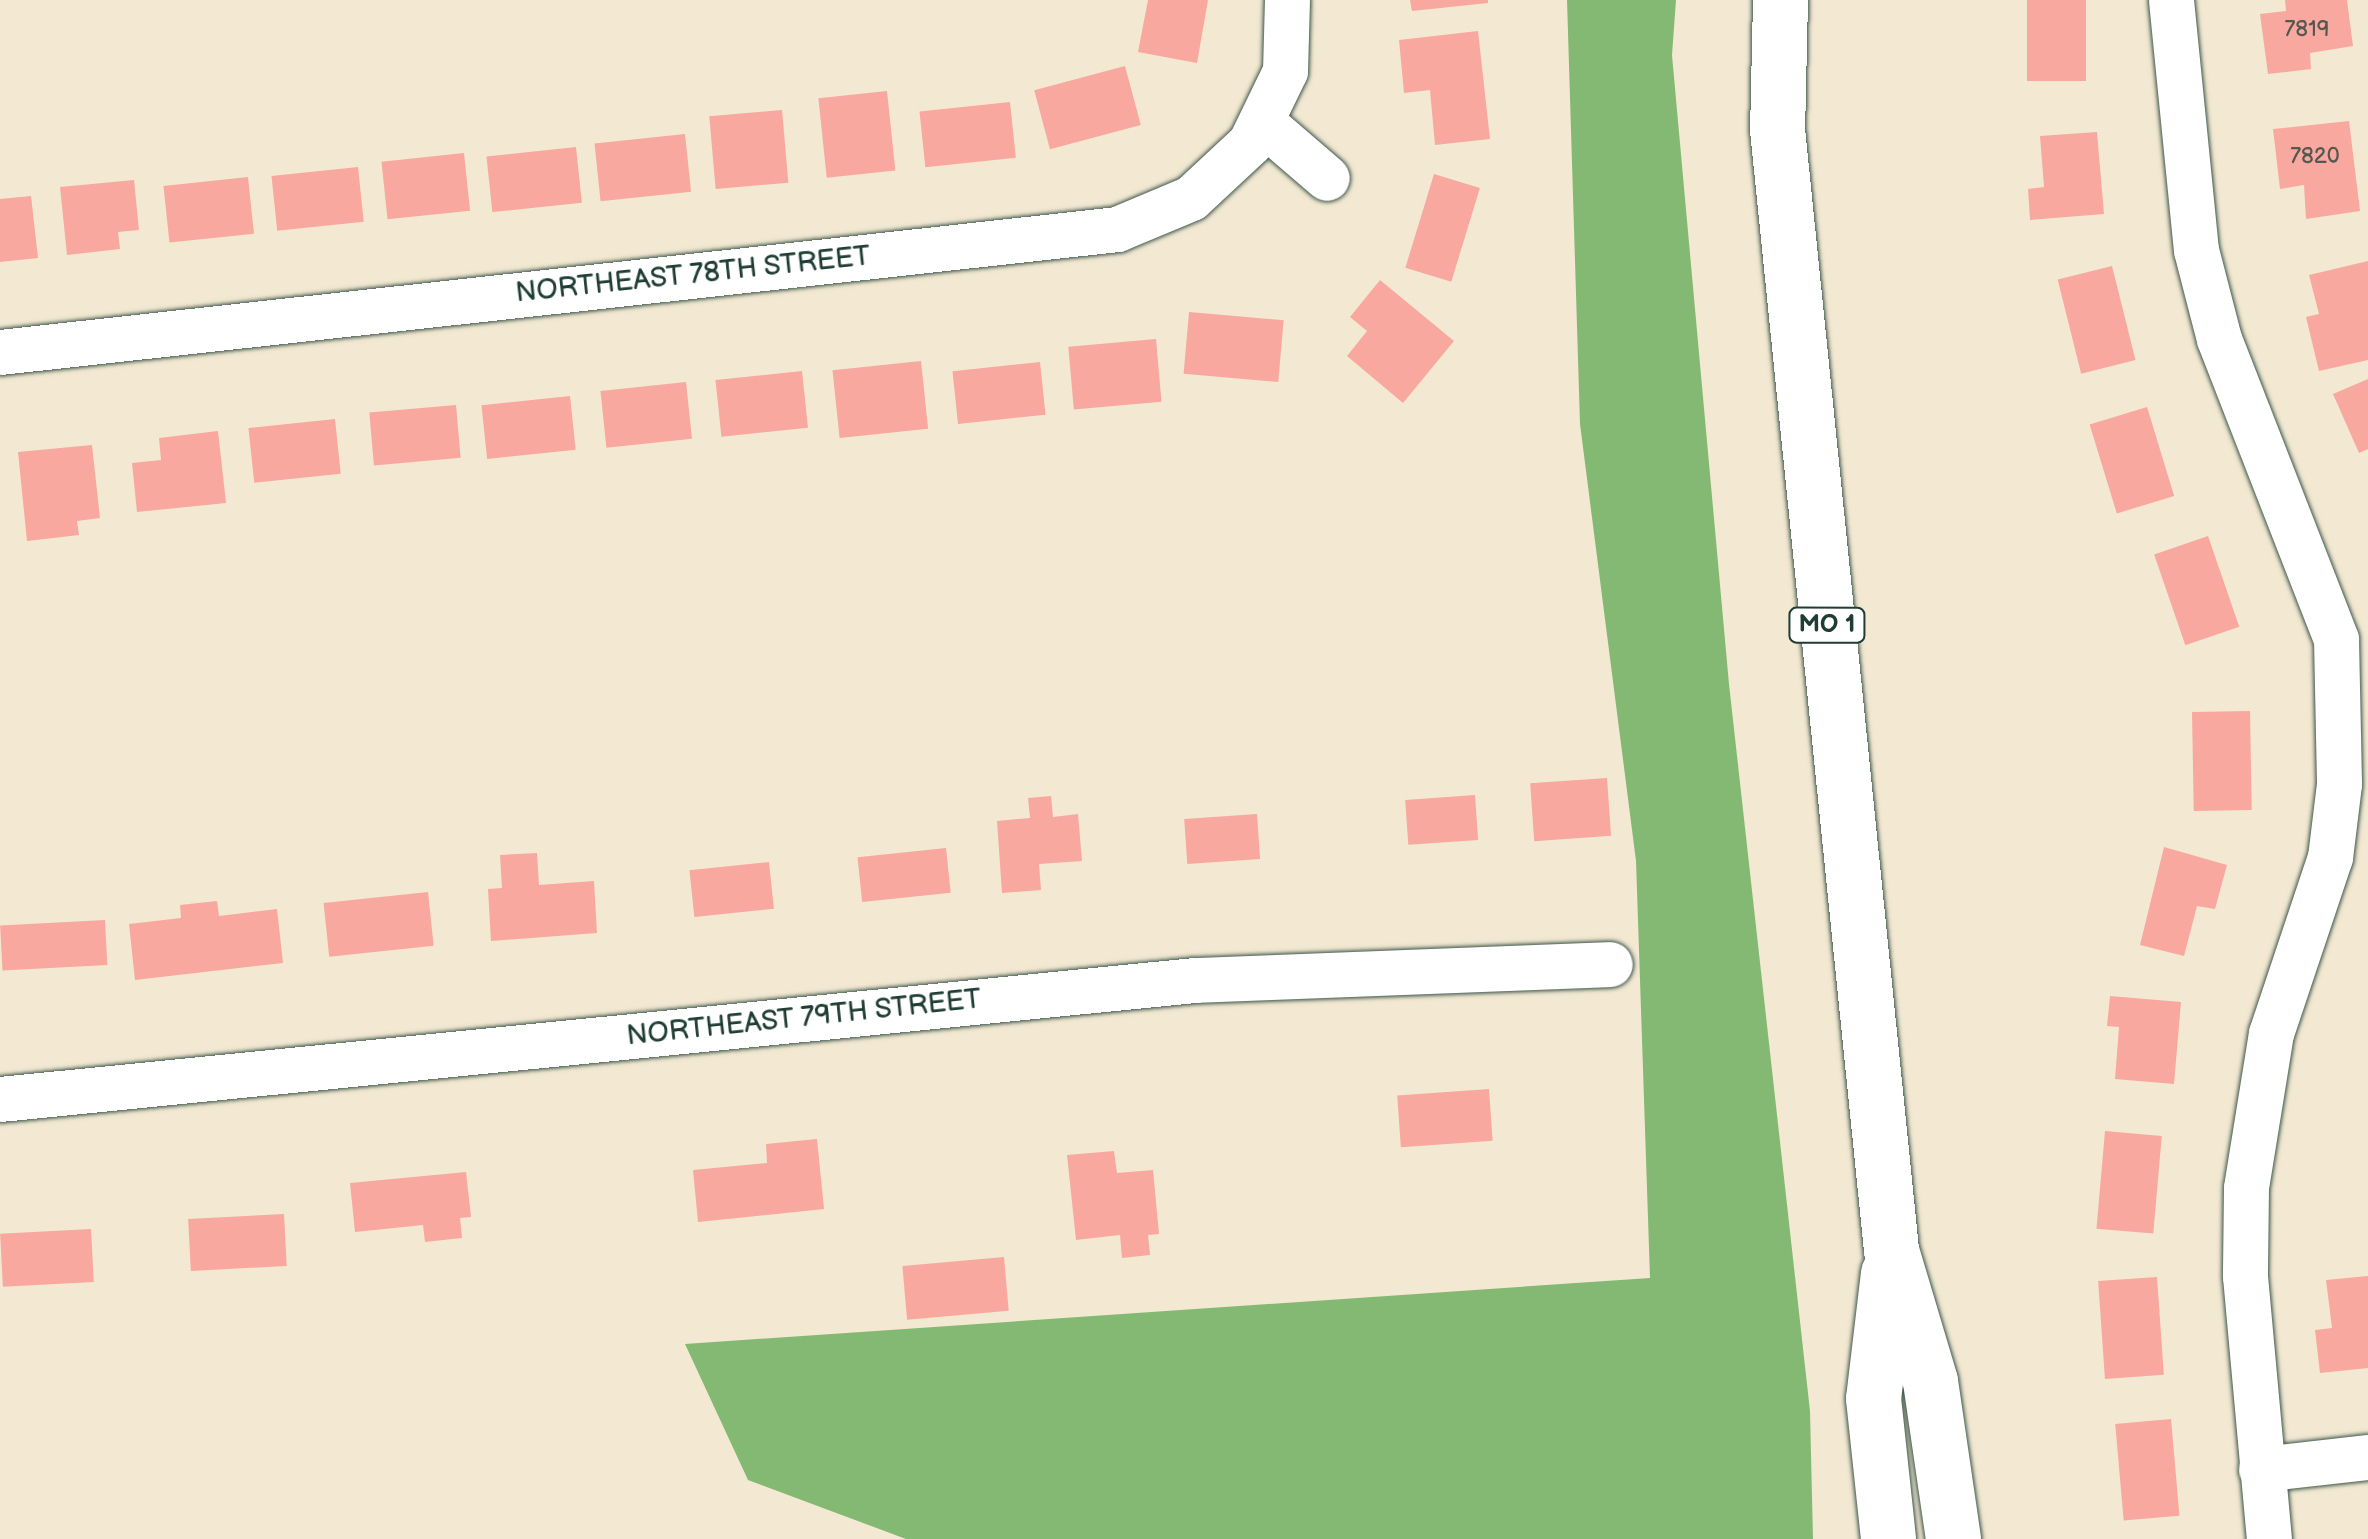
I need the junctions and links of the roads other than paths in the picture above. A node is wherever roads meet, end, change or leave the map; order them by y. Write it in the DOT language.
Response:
graph roads {
  1 [pos="1780,0"];
  2 [pos="2170,0"];
  3 [pos="1289,22"];
  4 [pos="1263,124"];
  5 [pos="1327,178"];
  6 [pos="0,352"];
  7 [pos="2352,637"];
  8 [pos="1610,964"];
  9 [pos="0,1099"];
  10 [pos="1891,1250"];
  11 [pos="2368,1457"];
  12 [pos="2262,1469"];
  13 [pos="1888,1539"];
  14 [pos="1952,1539"];
  15 [pos="2269,1539"];
  1 -- 10 [label="main road, MO 1"];
  2 -- 7 [label="street"];
  3 -- 4 [label="street, NORTHEAST 78TH STREET"];
  4 -- 5 [label="street"];
  4 -- 6 [label="street, NORTHEAST 78TH STREET"];
  7 -- 12 [label="street"];
  8 -- 9 [label="street, NORTHEAST 79TH STREET"];
  10 -- 13 [label="main road, MO 1"];
  10 -- 14 [label="main road, MO 1"];
  11 -- 12 [label="street"];
  12 -- 15 [label="street"];
}
